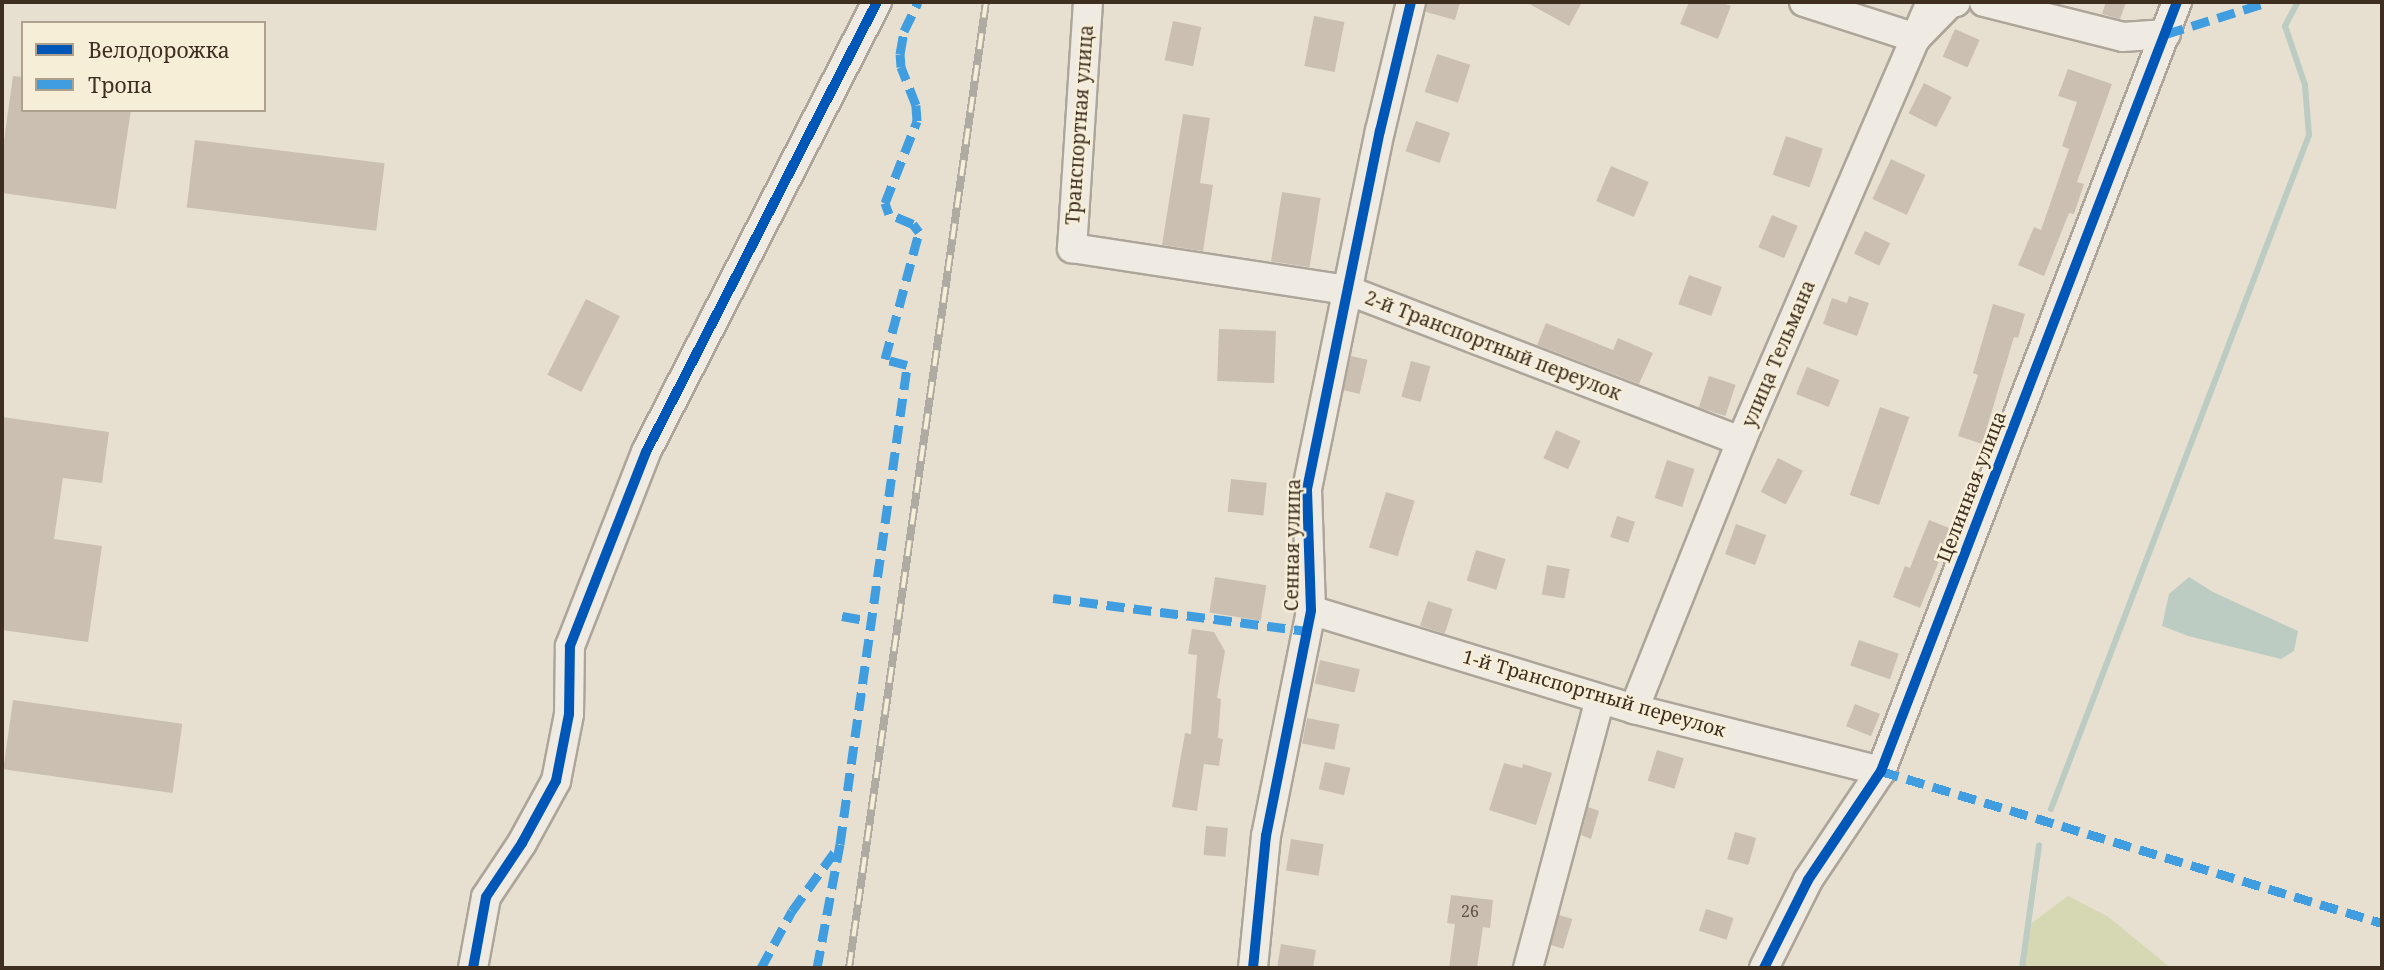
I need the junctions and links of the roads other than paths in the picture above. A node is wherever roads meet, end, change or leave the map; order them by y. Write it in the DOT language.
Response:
graph roads {
  1 [pos="877,2"];
  2 [pos="1088,2"];
  3 [pos="1411,2"];
  4 [pos="1804,2"];
  5 [pos="1931,2"];
  6 [pos="1956,2"];
  7 [pos="1984,2"];
  8 [pos="2177,2"];
  9 [pos="2166,34"];
  10 [pos="1916,38"];
  11 [pos="1072,248"];
  12 [pos="1348,290"];
  13 [pos="1741,441"];
  14 [pos="1311,610"];
  15 [pos="1600,699"];
  16 [pos="1634,709"];
  17 [pos="1881,771"];
  18 [pos="473,968"];
  19 [pos="1253,968"];
  20 [pos="1528,968"];
  21 [pos="1764,968"];
  1 -- 18 [label="street"];
  2 -- 11 [label="street, Транспортная улица"];
  3 -- 12 [label="street, Сенная улица"];
  4 -- 10 [label="street"];
  5 -- 10 [label="street, улица Тельмана"];
  6 -- 10 [label="street"];
  7 -- 9 [label="street"];
  8 -- 9 [label="street, Целинная улица"];
  9 -- 17 [label="street, Целинная улица"];
  10 -- 13 [label="street, улица Тельмана"];
  11 -- 12 [label="street, 2-й Транспортный переулок"];
  12 -- 13 [label="street, 2-й Транспортный переулок"];
  12 -- 14 [label="street, Сенная улица"];
  13 -- 16 [label="street, улица Тельмана"];
  14 -- 15 [label="street, 1-й Транспортный переулок"];
  14 -- 19 [label="street, Сенная улица"];
  15 -- 16 [label="street, 1-й Транспортный переулок"];
  15 -- 20 [label="street"];
  16 -- 17 [label="street, 1-й Транспортный переулок"];
  17 -- 21 [label="street, Целинная улица"];
}
